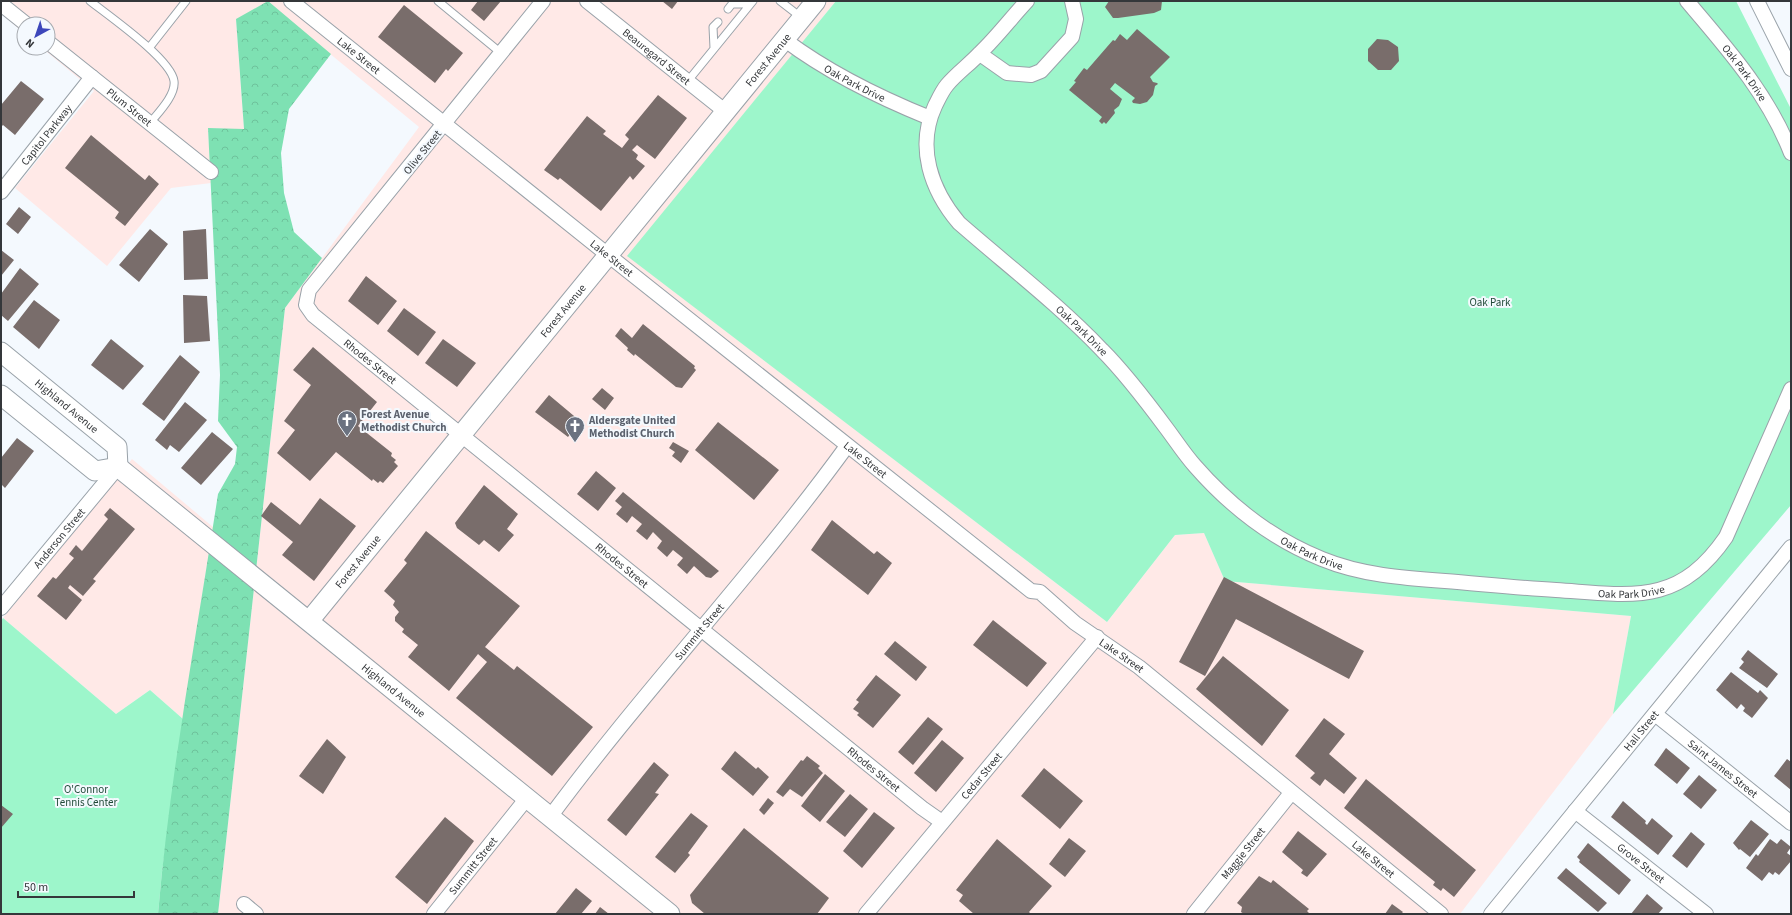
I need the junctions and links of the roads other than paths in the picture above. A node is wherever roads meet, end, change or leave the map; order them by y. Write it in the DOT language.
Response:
graph roads {
  1 [pos="90,1"];
  2 [pos="186,1"];
  3 [pos="291,1"];
  4 [pos="438,1"];
  5 [pos="543,1"];
  6 [pos="780,1"];
  7 [pos="816,1"];
  8 [pos="1027,1"];
  9 [pos="1072,1"];
  10 [pos="1687,1"];
  11 [pos="1757,1"];
  12 [pos="594,3"];
  13 [pos="751,3"];
  14 [pos="1,4"];
  15 [pos="728,9"];
  16 [pos="16,16"];
  17 [pos="802,18"];
  18 [pos="718,22"];
  19 [pos="785,40"];
  20 [pos="56,48"];
  21 [pos="149,48"];
  22 [pos="714,48"];
  23 [pos="501,53"];
  24 [pos="980,54"];
  25 [pos="1791,69"];
  26 [pos="92,77"];
  27 [pos="687,82"];
  28 [pos="726,112"];
  29 [pos="930,118"];
  30 [pos="150,123"];
  31 [pos="444,124"];
  32 [pos="1791,153"];
  33 [pos="211,172"];
  34 [pos="1,192"];
  35 [pos="608,255"];
  36 [pos="306,304"];
  37 [pos="1,352"];
  38 [pos="1791,389"];
  39 [pos="1,395"];
  40 [pos="461,436"];
  41 [pos="847,446"];
  42 [pos="118,467"];
  43 [pos="1788,556"];
  44 [pos="1,608"];
  45 [pos="309,621"];
  46 [pos="702,629"];
  47 [pos="1097,637"];
  48 [pos="1654,714"];
  49 [pos="1291,793"];
  50 [pos="526,798"];
  51 [pos="1575,811"];
  52 [pos="550,817"];
  53 [pos="942,822"];
  54 [pos="1791,823"];
  55 [pos="244,904"];
  56 [pos="256,914"];
  57 [pos="434,914"];
  58 [pos="670,914"];
  59 [pos="866,914"];
  60 [pos="1194,914"];
  61 [pos="1441,914"];
  62 [pos="1491,914"];
  63 [pos="1706,914"];
  1 -- 21 [label="lane"];
  2 -- 21 [label="lane"];
  3 -- 31 [label="street, Lake Street"];
  4 -- 23 [label="lane"];
  5 -- 23 [label="street, Olive Street"];
  6 -- 17 [label="lane"];
  7 -- 17 [label="main road, Forest Avenue"];
  8 -- 24 [label="street, Oak Park Drive"];
  9 -- 24 [label="street"];
  10 -- 32 [label="street, Oak Park Drive"];
  11 -- 25 [label="street"];
  12 -- 27 [label="street, Beauregard Street"];
  13 -- 15 [label="lane"];
  13 -- 22 [label="lane"];
  14 -- 16 [label="street"];
  17 -- 19 [label="main road, Forest Avenue"];
  18 -- 22 [label="lane"];
  19 -- 28 [label="main road, Forest Avenue"];
  19 -- 29 [label="street, Oak Park Drive"];
  20 -- 26 [label="street, Plum Street"];
  21 -- 30 [label="lane"];
  22 -- 27 [label="lane"];
  23 -- 31 [label="street, Olive Street"];
  24 -- 29 [label="street, Oak Park Drive"];
  26 -- 30 [label="street, Plum Street"];
  26 -- 34 [label="street, Capitol Parkway"];
  27 -- 28 [label="street, Beauregard Street"];
  28 -- 35 [label="main road, Forest Avenue"];
  29 -- 38 [label="street, Oak Park Drive"];
  30 -- 33 [label="street, Plum Street"];
  31 -- 35 [label="street, Lake Street"];
  31 -- 36 [label="street, Olive Street"];
  35 -- 40 [label="main road, Forest Avenue"];
  35 -- 41 [label="street, Lake Street"];
  36 -- 40 [label="street, Rhodes Street"];
  37 -- 42 [label="main road, Highland Avenue"];
  39 -- 42 [label="main road"];
  40 -- 45 [label="main road, Forest Avenue"];
  40 -- 46 [label="street, Rhodes Street"];
  41 -- 46 [label="street, Summitt Street"];
  41 -- 47 [label="street, Lake Street"];
  42 -- 44 [label="street, Anderson Street"];
  42 -- 45 [label="main road, Highland Avenue"];
  43 -- 48 [label="street, Hall Street"];
  45 -- 50 [label="main road, Highland Avenue"];
  46 -- 52 [label="street, Summitt Street"];
  46 -- 53 [label="street, Rhodes Street"];
  47 -- 49 [label="street, Lake Street"];
  47 -- 53 [label="street, Cedar Street"];
  48 -- 51 [label="street, Hall Street"];
  48 -- 54 [label="street, Saint James Street"];
  49 -- 60 [label="street, Maggie Street"];
  49 -- 61 [label="street, Lake Street"];
  50 -- 52 [label="main road, Highland Avenue"];
  50 -- 57 [label="street, Summitt Street"];
  51 -- 62 [label="street, Hall Street"];
  51 -- 63 [label="street, Grove Street"];
  52 -- 58 [label="main road, Highland Avenue"];
  53 -- 59 [label="street, Cedar Street"];
  55 -- 56 [label="street"];
}
